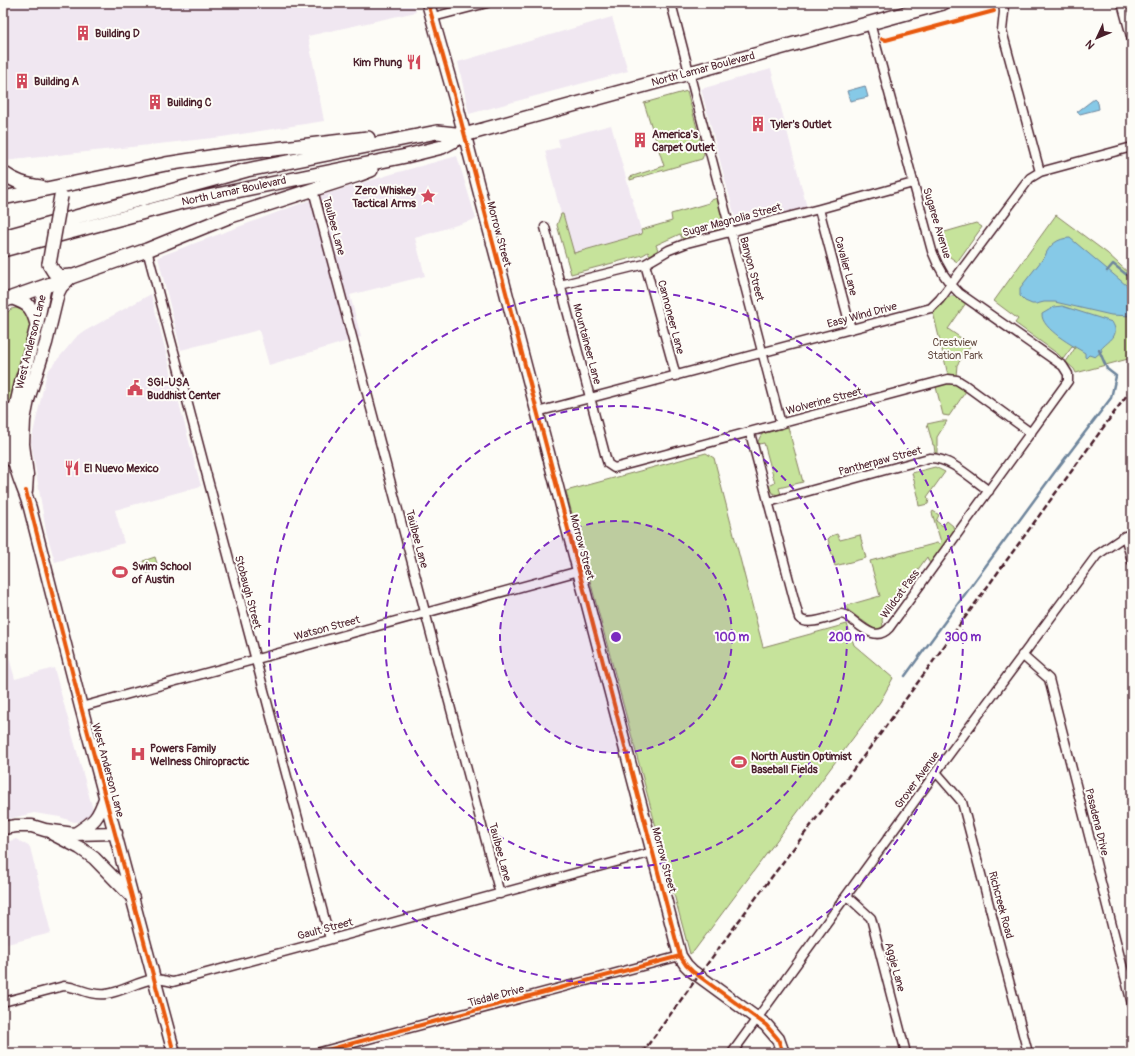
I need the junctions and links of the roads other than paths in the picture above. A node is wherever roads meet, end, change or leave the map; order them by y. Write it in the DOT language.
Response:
graph roads {
  1 [pos="428,3"];
  2 [pos="487,3"];
  3 [pos="671,3"];
  4 [pos="942,3"];
  5 [pos="1003,3"];
  6 [pos="1122,3"];
  7 [pos="433,17"];
  8 [pos="870,23"];
  9 [pos="1130,23"];
  10 [pos="1132,40"];
  11 [pos="689,73"];
  12 [pos="464,135"];
  13 [pos="410,137"];
  14 [pos="1132,147"];
  15 [pos="399,158"];
  16 [pos="1040,172"];
  17 [pos="3,173"];
  18 [pos="913,183"];
  19 [pos="49,189"];
  20 [pos="64,190"];
  21 [pos="312,190"];
  22 [pos="3,198"];
  23 [pos="819,209"];
  24 [pos="545,227"];
  25 [pos="731,233"];
  26 [pos="3,237"];
  27 [pos="3,250"];
  28 [pos="147,250"];
  29 [pos="49,264"];
  30 [pos="645,264"];
  31 [pos="72,276"];
  32 [pos="560,285"];
  33 [pos="951,285"];
  34 [pos="45,286"];
  35 [pos="8,300"];
  36 [pos="37,324"];
  37 [pos="850,329"];
  38 [pos="763,353"];
  39 [pos="1068,374"];
  40 [pos="676,376"];
  41 [pos="590,398"];
  42 [pos="3,407"];
  43 [pos="537,412"];
  44 [pos="14,414"];
  45 [pos="781,424"];
  46 [pos="23,433"];
  47 [pos="750,433"];
  48 [pos="1031,433"];
  49 [pos="3,441"];
  50 [pos="609,466"];
  51 [pos="18,477"];
  52 [pos="989,491"];
  53 [pos="26,492"];
  54 [pos="769,502"];
  55 [pos="1129,535"];
  56 [pos="1132,561"];
  57 [pos="579,571"];
  58 [pos="425,612"];
  59 [pos="1022,655"];
  60 [pos="254,659"];
  61 [pos="81,707"];
  62 [pos="936,772"];
  63 [pos="106,796"];
  64 [pos="3,828"];
  65 [pos="44,830"];
  66 [pos="116,833"];
  67 [pos="74,834"];
  68 [pos="653,852"];
  69 [pos="500,894"];
  70 [pos="847,896"];
  71 [pos="134,899"];
  72 [pos="330,939"];
  73 [pos="680,956"];
  74 [pos="155,979"];
  75 [pos="3,1002"];
  76 [pos="1132,1004"];
  77 [pos="758,1018"];
  78 [pos="174,1053"];
  79 [pos="316,1053"];
  80 [pos="732,1053"];
  81 [pos="783,1053"];
  82 [pos="906,1053"];
  83 [pos="1028,1053"];
  1 -- 7 [label="main road, Morrow Street"];
  2 -- 7 [label="street"];
  3 -- 11 [label="street, Banyon Street"];
  4 -- 8 [label="main road, North Lamar Boulevard"];
  5 -- 16 [label="street"];
  6 -- 9 [label="street"];
  7 -- 12 [label="main road, Morrow Street"];
  8 -- 11 [label="main road, North Lamar Boulevard"];
  8 -- 18 [label="street, Sugaree Avenue"];
  9 -- 10 [label="street"];
  11 -- 12 [label="main road, North Lamar Boulevard"];
  11 -- 25 [label="street, Banyon Street"];
  12 -- 13 [label="main road, North Lamar Boulevard"];
  12 -- 15 [label="main road, North Lamar Boulevard"];
  12 -- 43 [label="main road, Morrow Street"];
  13 -- 20 [label="main road"];
  13 -- 26 [label="main road, North Lamar Boulevard"];
  14 -- 16 [label="street, Easy Wind Drive"];
  15 -- 21 [label="main road"];
  15 -- 27 [label="main road, North Lamar Boulevard"];
  16 -- 33 [label="street, Easy Wind Drive"];
  17 -- 19 [label="main road"];
  18 -- 23 [label="street, Sugar Magnolia Street"];
  18 -- 33 [label="street, Sugaree Avenue"];
  19 -- 20 [label="main road"];
  19 -- 22 [label="main road"];
  20 -- 29 [label="main road, bridge"];
  21 -- 28 [label="main road"];
  21 -- 58 [label="street, Taulbee Lane"];
  23 -- 25 [label="street, Sugar Magnolia Street"];
  23 -- 37 [label="street, Cavalier Lane"];
  24 -- 32 [label="street, Mountaineer Lane"];
  25 -- 30 [label="street, Sugar Magnolia Street"];
  25 -- 38 [label="street, Banyon Street"];
  28 -- 31 [label="main road"];
  28 -- 60 [label="street, Stobaugh Street"];
  29 -- 31 [label="main road"];
  29 -- 34 [label="main road"];
  30 -- 32 [label="street, Sugar Magnolia Street"];
  30 -- 40 [label="street, Cannoneer Lane"];
  31 -- 34 [label="main road"];
  31 -- 46 [label="main road"];
  32 -- 41 [label="street, Mountaineer Lane"];
  33 -- 37 [label="street, Easy Wind Drive"];
  33 -- 39 [label="street, Sugaree Avenue"];
  34 -- 35 [label="main road"];
  34 -- 36 [label="main road, West Anderson Lane"];
  35 -- 36 [label="main road"];
  36 -- 44 [label="main road, West Anderson Lane"];
  37 -- 38 [label="street, Easy Wind Drive"];
  38 -- 40 [label="street, Easy Wind Drive"];
  38 -- 45 [label="street, Banyon Street"];
  39 -- 48 [label="street, Wildcat Pass"];
  40 -- 41 [label="street, Easy Wind Drive"];
  41 -- 43 [label="street, Easy Wind Drive"];
  41 -- 50 [label="street, Mountaineer Lane"];
  42 -- 44 [label="main road"];
  43 -- 57 [label="main road, Morrow Street"];
  44 -- 46 [label="main road"];
  44 -- 51 [label="main road, West Anderson Lane"];
  45 -- 47 [label="street, Wolverine Street"];
  45 -- 48 [label="street, Wolverine Street"];
  46 -- 53 [label="main road, West Anderson Lane"];
  47 -- 50 [label="street, Wolverine Street"];
  47 -- 54 [label="street, Wildcat Pass"];
  48 -- 52 [label="street, Wildcat Pass"];
  49 -- 51 [label="main road"];
  51 -- 53 [label="main road, West Anderson Lane"];
  52 -- 54 [label="street, Pantherpaw Street"];
  52 -- 54 [label="street, Wildcat Pass"];
  53 -- 61 [label="main road, West Anderson Lane"];
  55 -- 56 [label="street"];
  55 -- 59 [label="street, Grover Avenue"];
  57 -- 58 [label="street, Watson Street"];
  57 -- 68 [label="main road, Morrow Street"];
  58 -- 60 [label="street, Watson Street"];
  58 -- 69 [label="street, Taulbee Lane"];
  59 -- 62 [label="street, Grover Avenue"];
  59 -- 76 [label="street, Pasadena Drive"];
  60 -- 61 [label="street, Watson Street"];
  60 -- 72 [label="street, Stobaugh Street"];
  61 -- 63 [label="main road, West Anderson Lane"];
  62 -- 70 [label="street, Grover Avenue"];
  62 -- 83 [label="street, Richcreek Road"];
  63 -- 66 [label="main road, West Anderson Lane"];
  63 -- 67 [label="main road"];
  64 -- 65 [label="main road"];
  65 -- 67 [label="main road"];
  65 -- 71 [label="main road"];
  66 -- 67 [label="main road"];
  66 -- 71 [label="main road, West Anderson Lane"];
  68 -- 69 [label="street, Gault Street"];
  68 -- 73 [label="main road, Morrow Street"];
  69 -- 72 [label="street, Gault Street"];
  70 -- 77 [label="street, Grover Avenue"];
  70 -- 82 [label="street, Aggie Lane"];
  71 -- 74 [label="main road, West Anderson Lane"];
  72 -- 74 [label="street, Gault Street"];
  73 -- 77 [label="main road, Morrow Street"];
  73 -- 79 [label="street, Tisdale Drive"];
  74 -- 75 [label="street, Gault Street"];
  74 -- 78 [label="main road, West Anderson Lane"];
  77 -- 80 [label="street, Grover Avenue"];
  77 -- 81 [label="main road, Morrow Street"];
}
